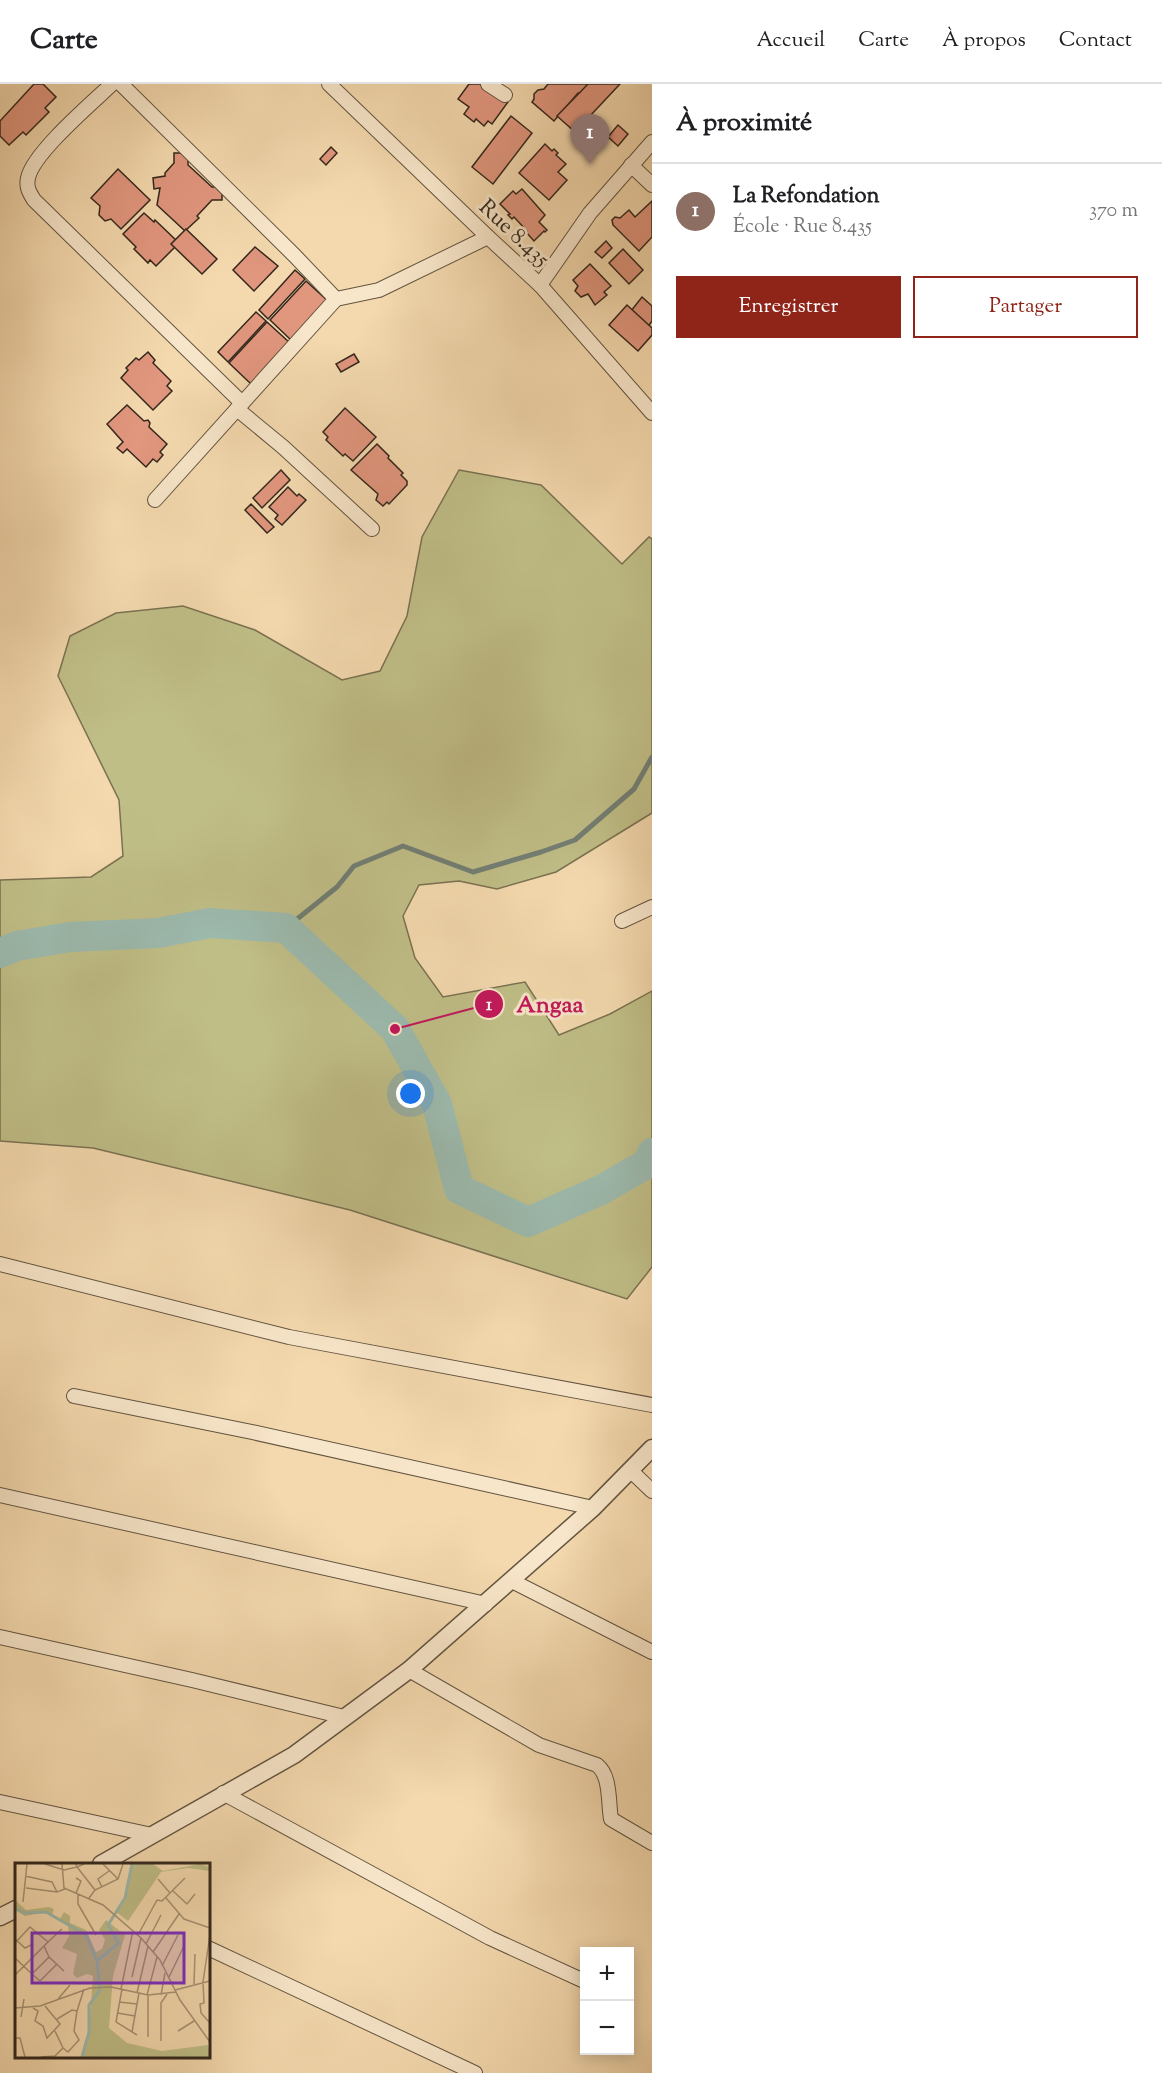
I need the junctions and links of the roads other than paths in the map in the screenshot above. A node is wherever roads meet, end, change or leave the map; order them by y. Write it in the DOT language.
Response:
graph roads {
  1 [pos="112,84"];
  2 [pos="121,84"];
  3 [pos="329,84"];
  4 [pos="489,84"];
  5 [pos="505,95"];
  6 [pos="652,142"];
  7 [pos="631,165"];
  8 [pos="652,185"];
  9 [pos="488,237"];
  10 [pos="540,285"];
  11 [pos="336,299"];
  12 [pos="239,406"];
  13 [pos="652,413"];
  14 [pos="155,500"];
  15 [pos="372,529"];
  16 [pos="652,907"];
  17 [pos="622,921"];
  18 [pos="0,1264"];
  19 [pos="74,1396"];
  20 [pos="652,1405"];
  21 [pos="652,1448"];
  22 [pos="630,1470"];
  23 [pos="652,1491"];
  24 [pos="0,1495"];
  25 [pos="593,1508"];
  26 [pos="512,1581"];
  27 [pos="486,1604"];
  28 [pos="0,1637"];
  29 [pos="652,1652"];
  30 [pos="409,1670"];
  31 [pos="344,1716"];
  32 [pos="224,1793"];
  33 [pos="0,1802"];
  34 [pos="152,1835"];
  35 [pos="652,1843"];
  36 [pos="103,1863"];
  37 [pos="15,1910"];
  38 [pos="0,1917"];
  39 [pos="210,1949"];
  40 [pos="580,1979"];
  41 [pos="475,2073"];
  1 -- 12 [label="street"];
  2 -- 11 [label="street"];
  3 -- 9 [label="street, Rue 8.435"];
  4 -- 5 [label="street"];
  6 -- 7 [label="street, Rue 8.435"];
  7 -- 8 [label="street"];
  7 -- 10 [label="street, Rue 8.435"];
  9 -- 10 [label="street, Rue 8.435"];
  9 -- 11 [label="street"];
  10 -- 13 [label="street"];
  11 -- 12 [label="street"];
  12 -- 14 [label="street"];
  12 -- 15 [label="street"];
  16 -- 17 [label="street"];
  18 -- 20 [label="street"];
  19 -- 25 [label="street"];
  21 -- 22 [label="street"];
  22 -- 23 [label="street"];
  22 -- 25 [label="street"];
  24 -- 27 [label="street"];
  25 -- 26 [label="street"];
  26 -- 27 [label="street"];
  26 -- 29 [label="street"];
  27 -- 30 [label="street"];
  28 -- 31 [label="street"];
  30 -- 31 [label="street"];
  30 -- 35 [label="street"];
  31 -- 32 [label="street"];
  32 -- 34 [label="street"];
  32 -- 40 [label="street"];
  33 -- 34 [label="street"];
  34 -- 36 [label="street"];
  37 -- 38 [label="street"];
  39 -- 41 [label="street"];
}
